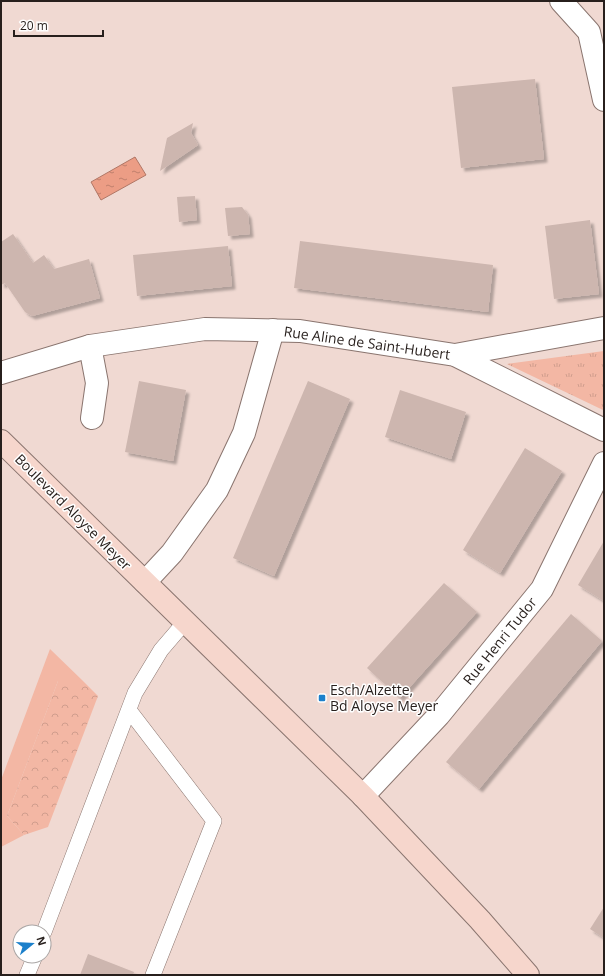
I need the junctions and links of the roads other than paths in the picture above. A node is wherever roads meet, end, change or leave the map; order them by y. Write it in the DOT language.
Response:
graph roads {
  1 [pos="561,1"];
  2 [pos="604,100"];
  3 [pos="604,328"];
  4 [pos="273,330"];
  5 [pos="90,346"];
  6 [pos="455,355"];
  7 [pos="1,373"];
  8 [pos="92,418"];
  9 [pos="604,430"];
  10 [pos="1,441"];
  11 [pos="604,463"];
  12 [pos="145,582"];
  13 [pos="185,622"];
  14 [pos="129,710"];
  15 [pos="363,796"];
  16 [pos="47,924"];
  17 [pos="32,964"];
  18 [pos="27,975"];
  19 [pos="153,975"];
  20 [pos="528,975"];
  1 -- 2 [label="street"];
  3 -- 6 [label="street"];
  4 -- 5 [label="street, Rue Aline de Saint-Hubert"];
  4 -- 6 [label="street, Rue Aline de Saint-Hubert"];
  4 -- 12 [label="street"];
  5 -- 7 [label="street, Rue Aline de Saint-Hubert"];
  5 -- 8 [label="street"];
  6 -- 9 [label="street, Rue Aline de Saint-Hubert"];
  10 -- 12 [label="main road, Boulevard Aloyse Meyer"];
  11 -- 15 [label="street, Rue Henri Tudor"];
  12 -- 13 [label="main road, Boulevard Aloyse Meyer"];
  13 -- 14 [label="lane"];
  13 -- 15 [label="main road, Boulevard Aloyse Meyer"];
  14 -- 16 [label="lane"];
  14 -- 19 [label="lane"];
  15 -- 20 [label="main road, Boulevard Aloyse Meyer"];
  17 -- 18 [label="lane"];
}
